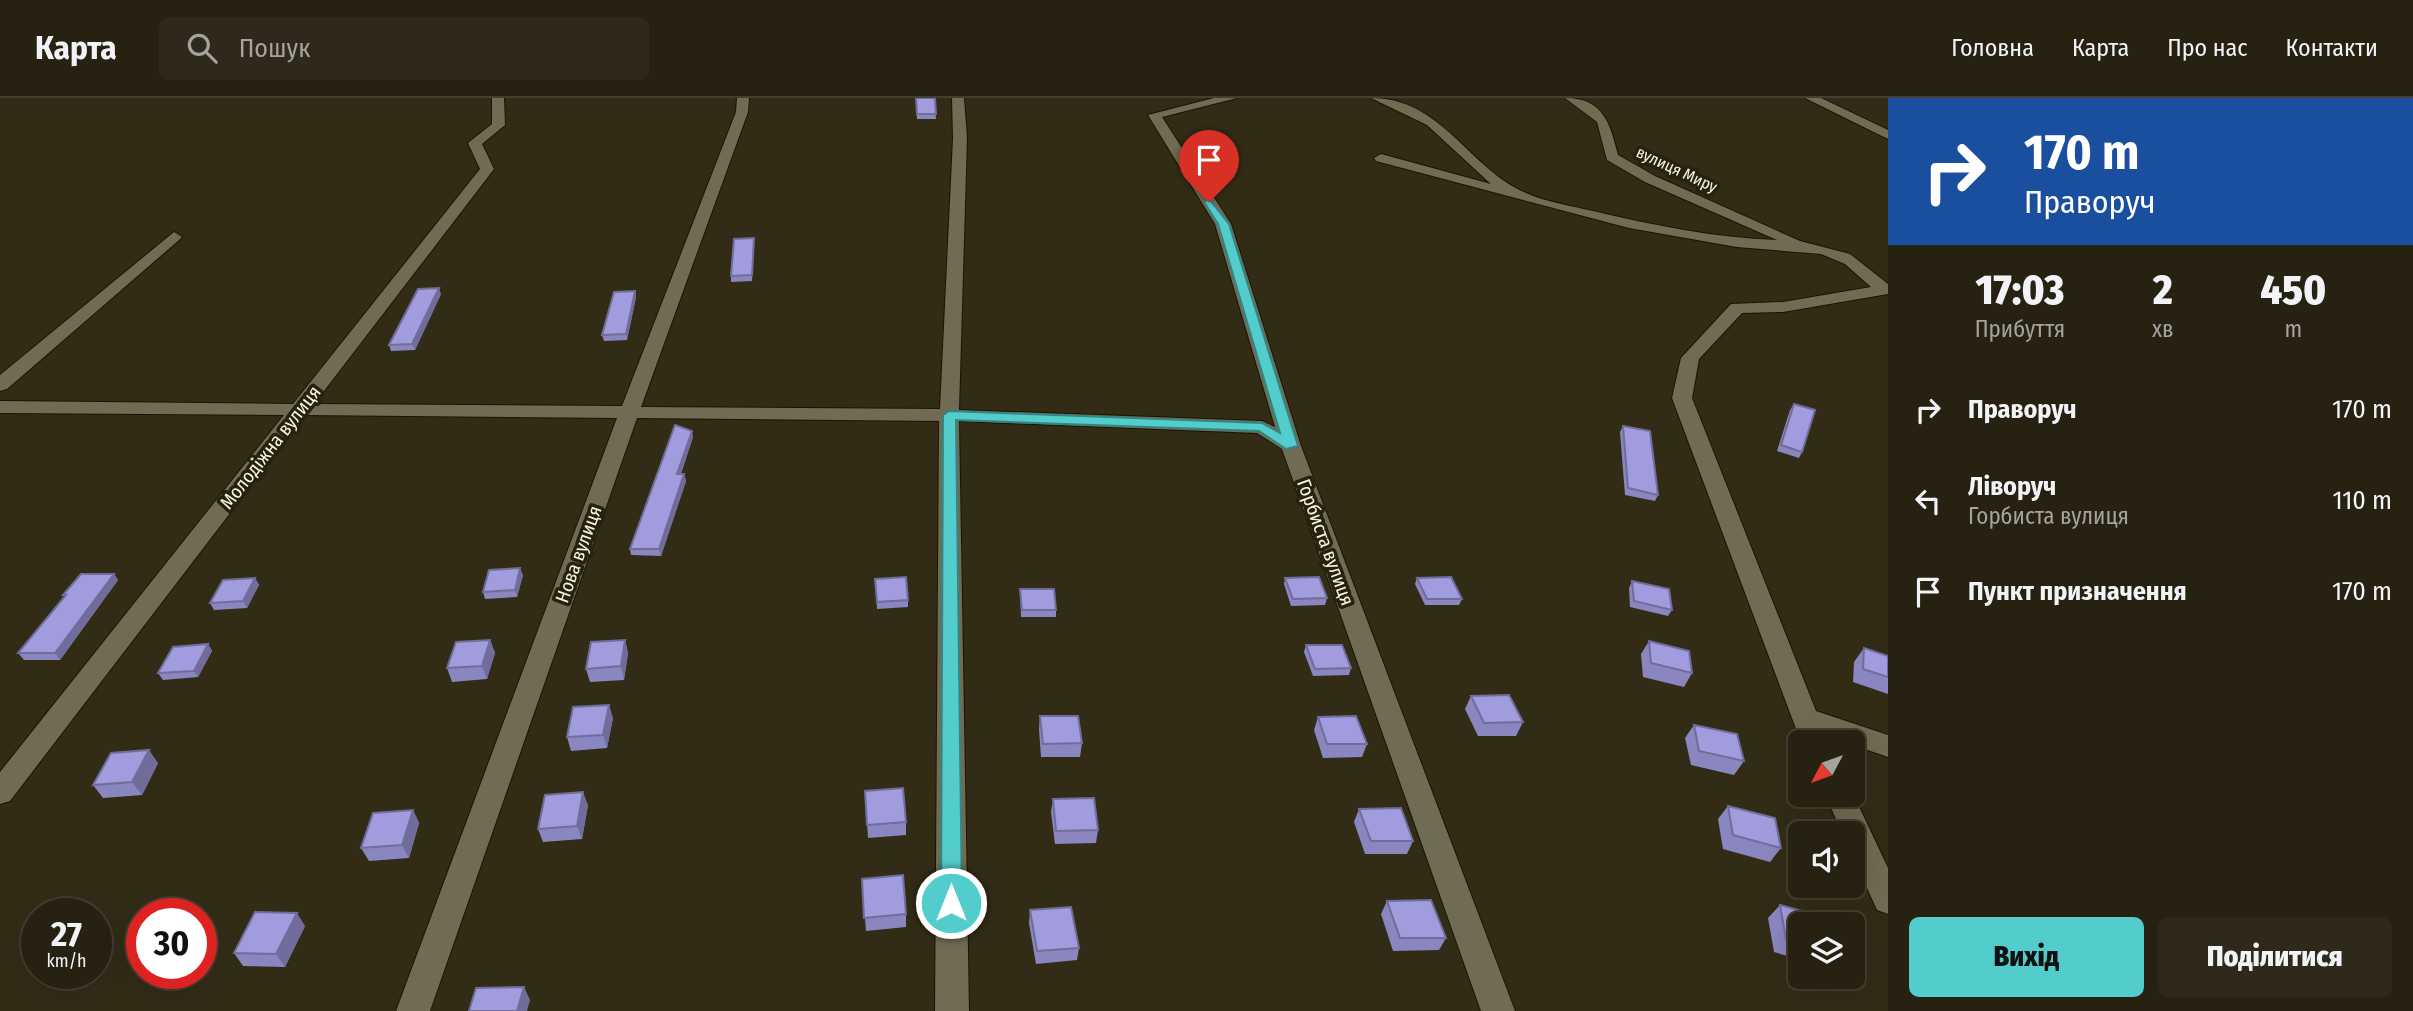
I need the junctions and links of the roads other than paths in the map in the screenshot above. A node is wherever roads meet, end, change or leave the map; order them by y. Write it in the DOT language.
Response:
graph roads {
  1 [pos="498,98"];
  2 [pos="743,98"];
  3 [pos="958,98"];
  4 [pos="1231,98"];
  5 [pos="1377,98"];
  6 [pos="1571,98"];
  7 [pos="1811,98"];
  8 [pos="1888,135"];
  9 [pos="1381,158"];
  10 [pos="1522,197"];
  11 [pos="174,237"];
  12 [pos="1798,244"];
  13 [pos="1886,289"];
  14 [pos="0,385"];
  15 [pos="0,407"];
  16 [pos="297,411"];
  17 [pos="629,413"];
  18 [pos="949,415"];
  19 [pos="1291,446"];
  20 [pos="1803,717"];
  21 [pos="1809,730"];
  22 [pos="1888,746"];
  23 [pos="0,793"];
  24 [pos="1845,807"];
  25 [pos="1888,900"];
  26 [pos="413,1011"];
  27 [pos="952,1011"];
  28 [pos="1499,1011"];
  1 -- 16 [label="street, Молодіжна вулиця"];
  2 -- 17 [label="street, Нова вулиця"];
  3 -- 18 [label="street"];
  4 -- 19 [label="street, Горбиста вулиця"];
  5 -- 10 [label="street"];
  6 -- 12 [label="street, вулиця Миру"];
  7 -- 8 [label="street"];
  9 -- 10 [label="street"];
  10 -- 12 [label="street"];
  11 -- 14 [label="street"];
  12 -- 13 [label="street"];
  13 -- 20 [label="street"];
  15 -- 16 [label="street"];
  16 -- 17 [label="street"];
  16 -- 23 [label="street, Молодіжна вулиця"];
  17 -- 18 [label="street"];
  17 -- 26 [label="street, Нова вулиця"];
  18 -- 19 [label="street"];
  18 -- 27 [label="street"];
  19 -- 28 [label="street, Горбиста вулиця"];
  20 -- 21 [label="street"];
  20 -- 22 [label="street"];
  24 -- 25 [label="street"];
}
